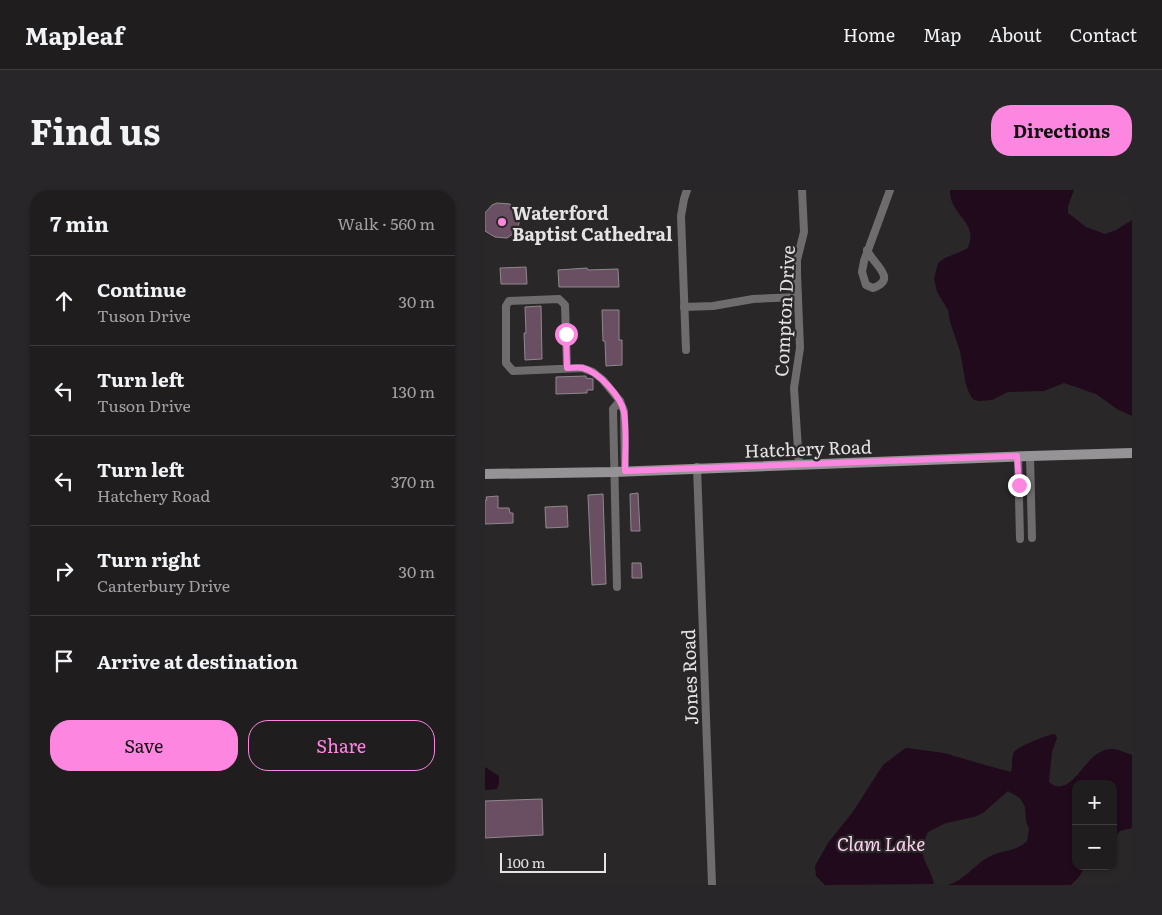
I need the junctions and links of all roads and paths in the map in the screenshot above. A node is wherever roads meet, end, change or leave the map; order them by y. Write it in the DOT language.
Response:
graph roads {
  1 [pos="687,190"];
  2 [pos="802,190"];
  3 [pos="890,190"];
  4 [pos="867,250"];
  5 [pos="798,297"];
  6 [pos="684,307"];
  7 [pos="686,350"];
  8 [pos="567,368"];
  9 [pos="620,401"];
  10 [pos="1132,453"];
  11 [pos="1017,456"];
  12 [pos="1030,456"];
  13 [pos="799,464"];
  14 [pos="697,467"];
  15 [pos="625,471"];
  16 [pos="614,472"];
  17 [pos="485,474"];
  18 [pos="1032,538"];
  19 [pos="1019,539"];
  20 [pos="617,587"];
  21 [pos="711,885"];
  1 -- 6 [label="street"];
  2 -- 5 [label="street, Compton Drive"];
  3 -- 4 [label="street"];
  4 -- 4 [label="street"];
  5 -- 6 [label="street"];
  5 -- 13 [label="street, Compton Drive"];
  6 -- 7 [label="street"];
  8 -- 8 [label="street"];
  8 -- 9 [label="street"];
  9 -- 15 [label="street"];
  9 -- 16 [label="street"];
  10 -- 12 [label="street, Hatchery Road"];
  11 -- 12 [label="street, Hatchery Road"];
  11 -- 13 [label="street, Hatchery Road"];
  11 -- 19 [label="street"];
  12 -- 18 [label="street"];
  13 -- 14 [label="street, Hatchery Road"];
  14 -- 15 [label="street, Hatchery Road"];
  14 -- 21 [label="street, Jones Road"];
  15 -- 16 [label="street, Hatchery Road"];
  16 -- 17 [label="street, Hatchery Road"];
  16 -- 20 [label="street"];
}
